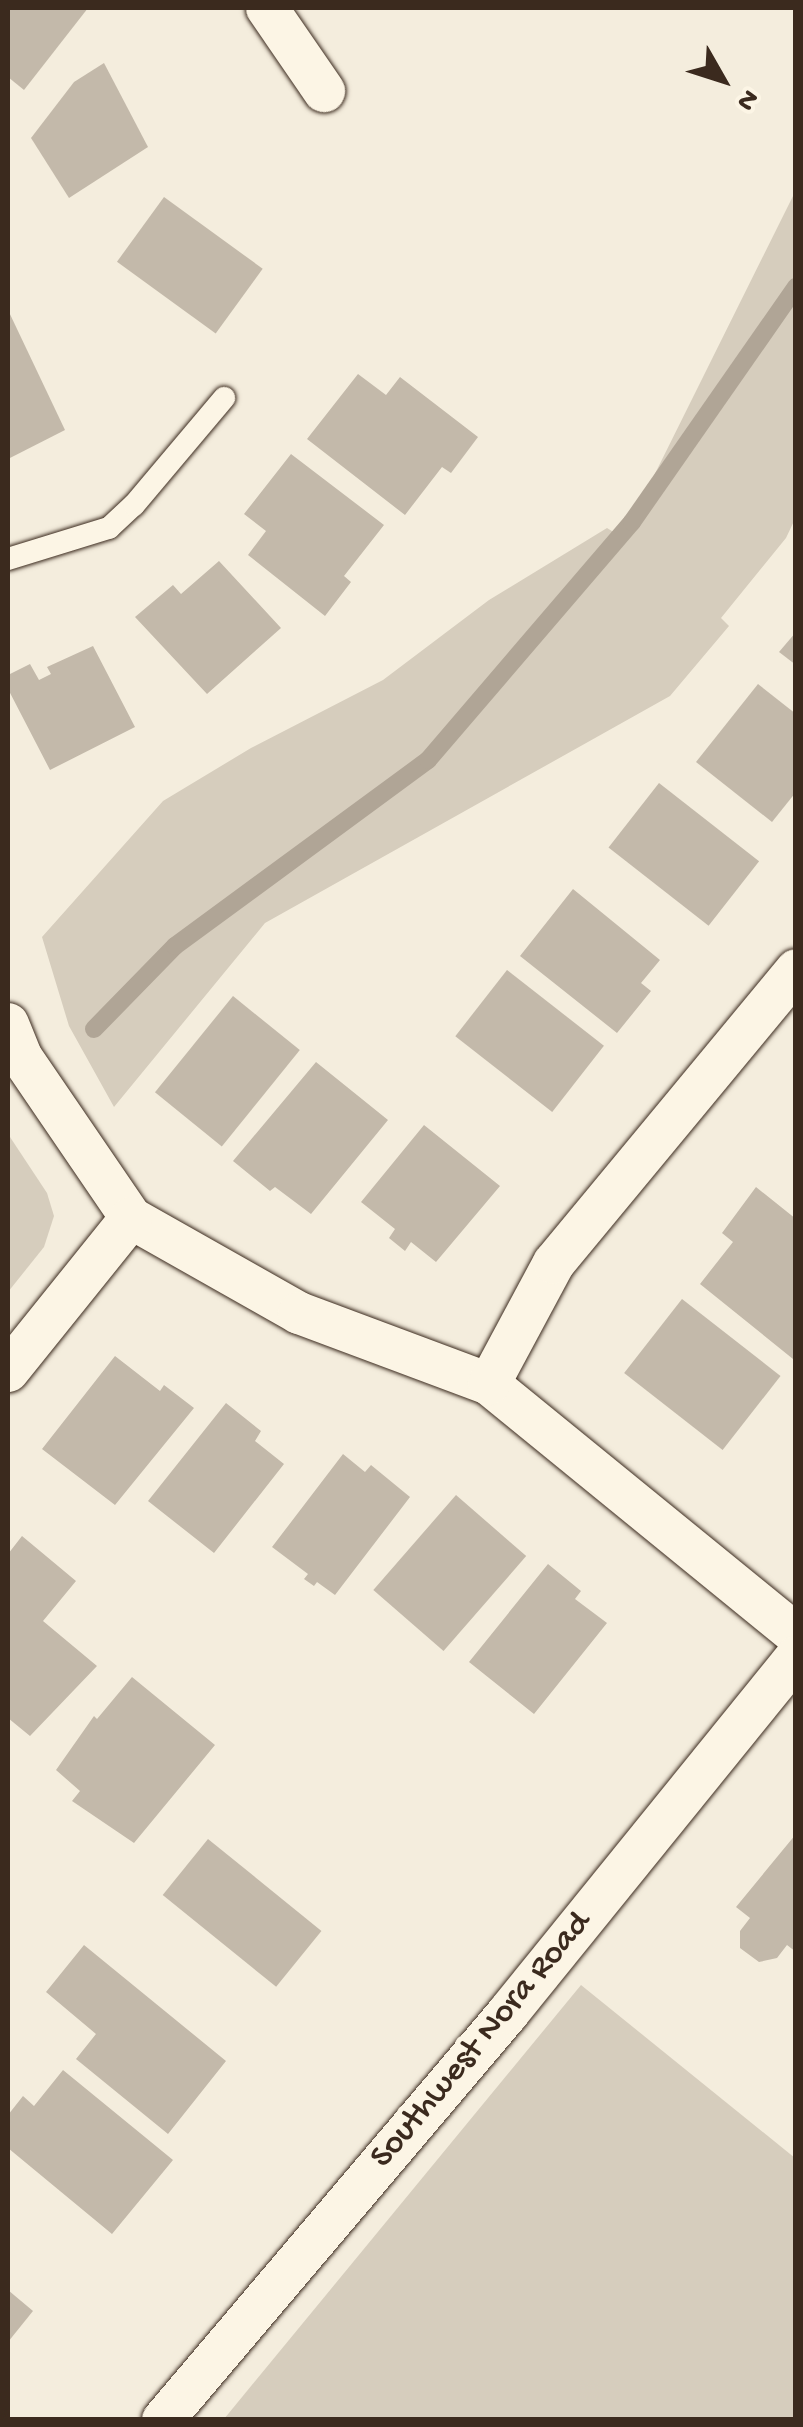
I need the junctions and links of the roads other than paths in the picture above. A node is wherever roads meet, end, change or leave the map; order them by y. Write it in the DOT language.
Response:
graph roads {
  1 [pos="267,8"];
  2 [pos="324,91"];
  3 [pos="224,398"];
  4 [pos="8,559"];
  5 [pos="796,970"];
  6 [pos="8,1024"];
  7 [pos="131,1218"];
  8 [pos="8,1370"];
  9 [pos="489,1384"];
  10 [pos="796,1634"];
  11 [pos="796,1657"];
  12 [pos="162,2420"];
  1 -- 2 [label="street"];
  3 -- 4 [label="lane"];
  5 -- 9 [label="street"];
  6 -- 7 [label="street"];
  7 -- 8 [label="street"];
  7 -- 9 [label="street"];
  9 -- 10 [label="street"];
  11 -- 12 [label="street, Southwest Nora Road"];
}
